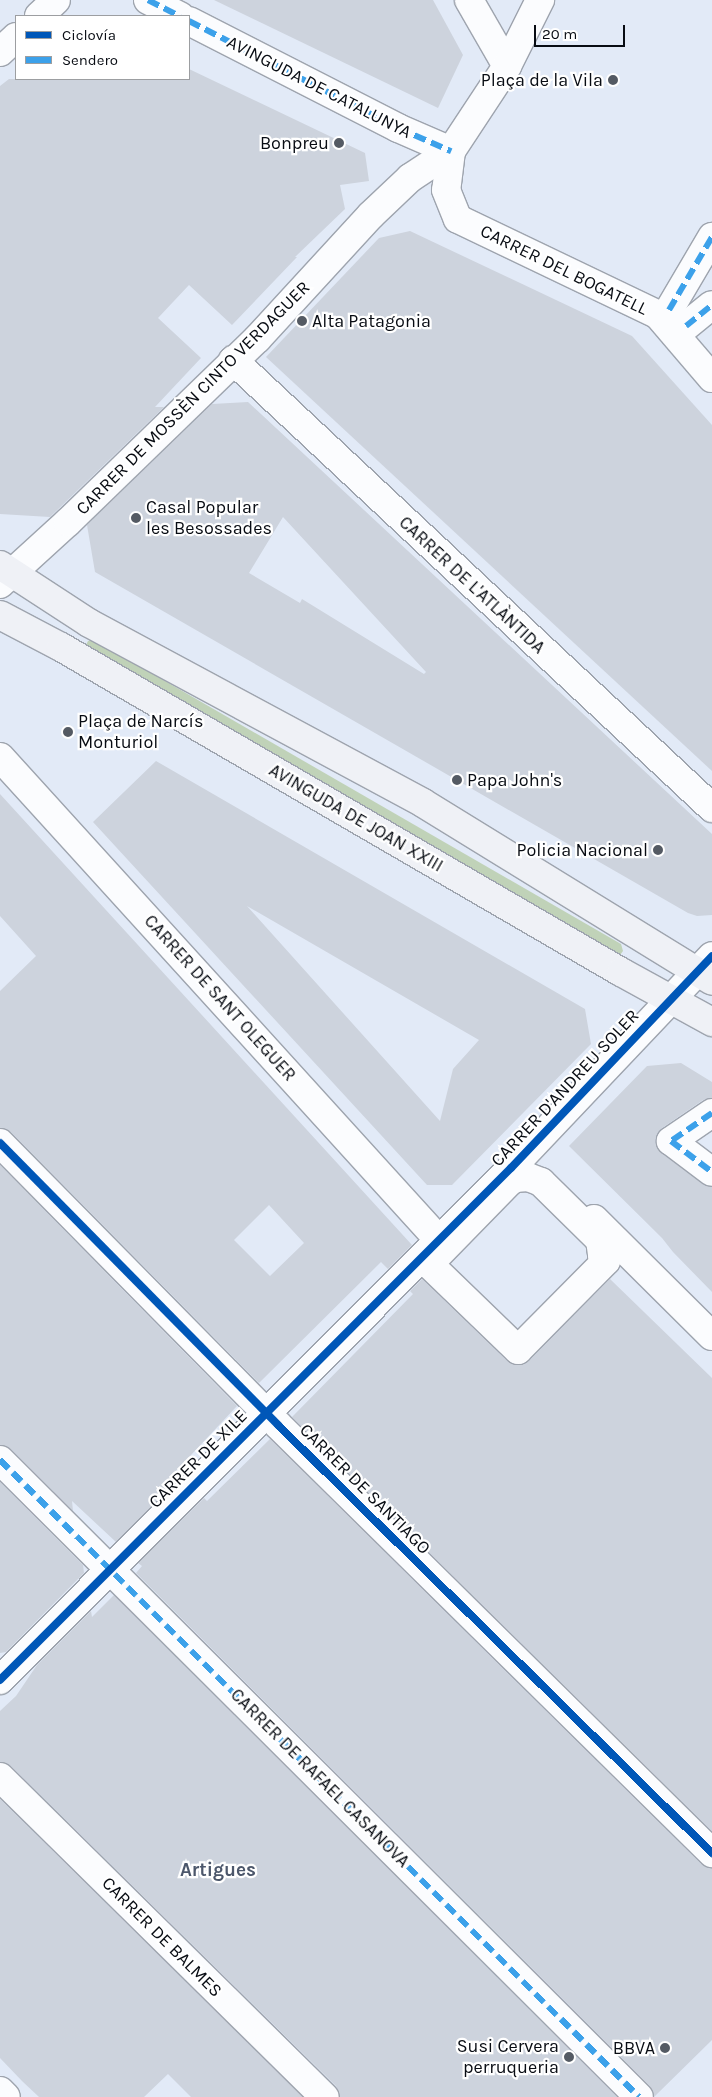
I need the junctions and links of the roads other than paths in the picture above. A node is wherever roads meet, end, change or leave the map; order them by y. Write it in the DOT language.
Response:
graph roads {
  1 [pos="56,0"];
  2 [pos="148,0"];
  3 [pos="469,0"];
  4 [pos="540,0"];
  5 [pos="39,15"];
  6 [pos="178,15"];
  7 [pos="190,22"];
  8 [pos="15,38"];
  9 [pos="0,52"];
  10 [pos="507,66"];
  11 [pos="450,151"];
  12 [pos="712,237"];
  13 [pos="688,277"];
  14 [pos="712,288"];
  15 [pos="712,305"];
  16 [pos="233,360"];
  17 [pos="712,378"];
  18 [pos="4,574"];
  19 [pos="0,615"];
  20 [pos="0,757"];
  21 [pos="712,808"];
  22 [pos="706,970"];
  23 [pos="670,998"];
  24 [pos="712,1022"];
  25 [pos="712,1113"];
  26 [pos="0,1143"];
  27 [pos="529,1149"];
  28 [pos="712,1172"];
  29 [pos="439,1240"];
  30 [pos="712,1336"];
  31 [pos="518,1350"];
  32 [pos="266,1413"];
  33 [pos="0,1460"];
  34 [pos="110,1569"];
  35 [pos="0,1680"];
  36 [pos="0,1777"];
  37 [pos="712,1853"];
  38 [pos="0,2091"];
  39 [pos="6,2097"];
  40 [pos="325,2097"];
  41 [pos="639,2097"];
  1 -- 5 [label="street"];
  2 -- 6 [label="street"];
  3 -- 10 [label="street"];
  4 -- 10 [label="street"];
  7 -- 11 [label="street, AVINGUDA DE CATALUNYA"];
  8 -- 9 [label="street"];
  10 -- 11 [label="street"];
  11 -- 16 [label="street, CARRER DE MOSSÈN CINTO VERDAGUER"];
  11 -- 17 [label="street, CARRER DEL BOGATELL"];
  12 -- 13 [label="street"];
  13 -- 14 [label="street"];
  13 -- 15 [label="street"];
  16 -- 18 [label="street, CARRER DE MOSSÈN CINTO VERDAGUER"];
  16 -- 21 [label="street, CARRER DE L'ATLÀNTIDA"];
  18 -- 22 [label="street"];
  19 -- 23 [label="street, AVINGUDA DE JOAN XXIII"];
  20 -- 29 [label="street, CARRER DE SANT OLEGUER"];
  22 -- 23 [label="street, CARRER D'ANDREU SOLER"];
  23 -- 24 [label="street, AVINGUDA DE JOAN XXIII"];
  23 -- 27 [label="street, CARRER D'ANDREU SOLER"];
  25 -- 28 [label="street"];
  26 -- 32 [label="street, CARRER DE SANTIAGO"];
  27 -- 29 [label="street, CARRER D'ANDREU SOLER"];
  27 -- 30 [label="street"];
  29 -- 32 [label="street, CARRER DE XILE"];
  31 -- 31 [label="street"];
  32 -- 34 [label="street, CARRER DE XILE"];
  32 -- 37 [label="street, CARRER DE SANTIAGO"];
  33 -- 34 [label="street, CARRER DE RAFAEL CASANOVA"];
  34 -- 35 [label="street, CARRER DE XILE"];
  34 -- 41 [label="street, CARRER DE RAFAEL CASANOVA"];
  36 -- 40 [label="street, CARRER DE BALMES"];
  38 -- 39 [label="street"];
}
